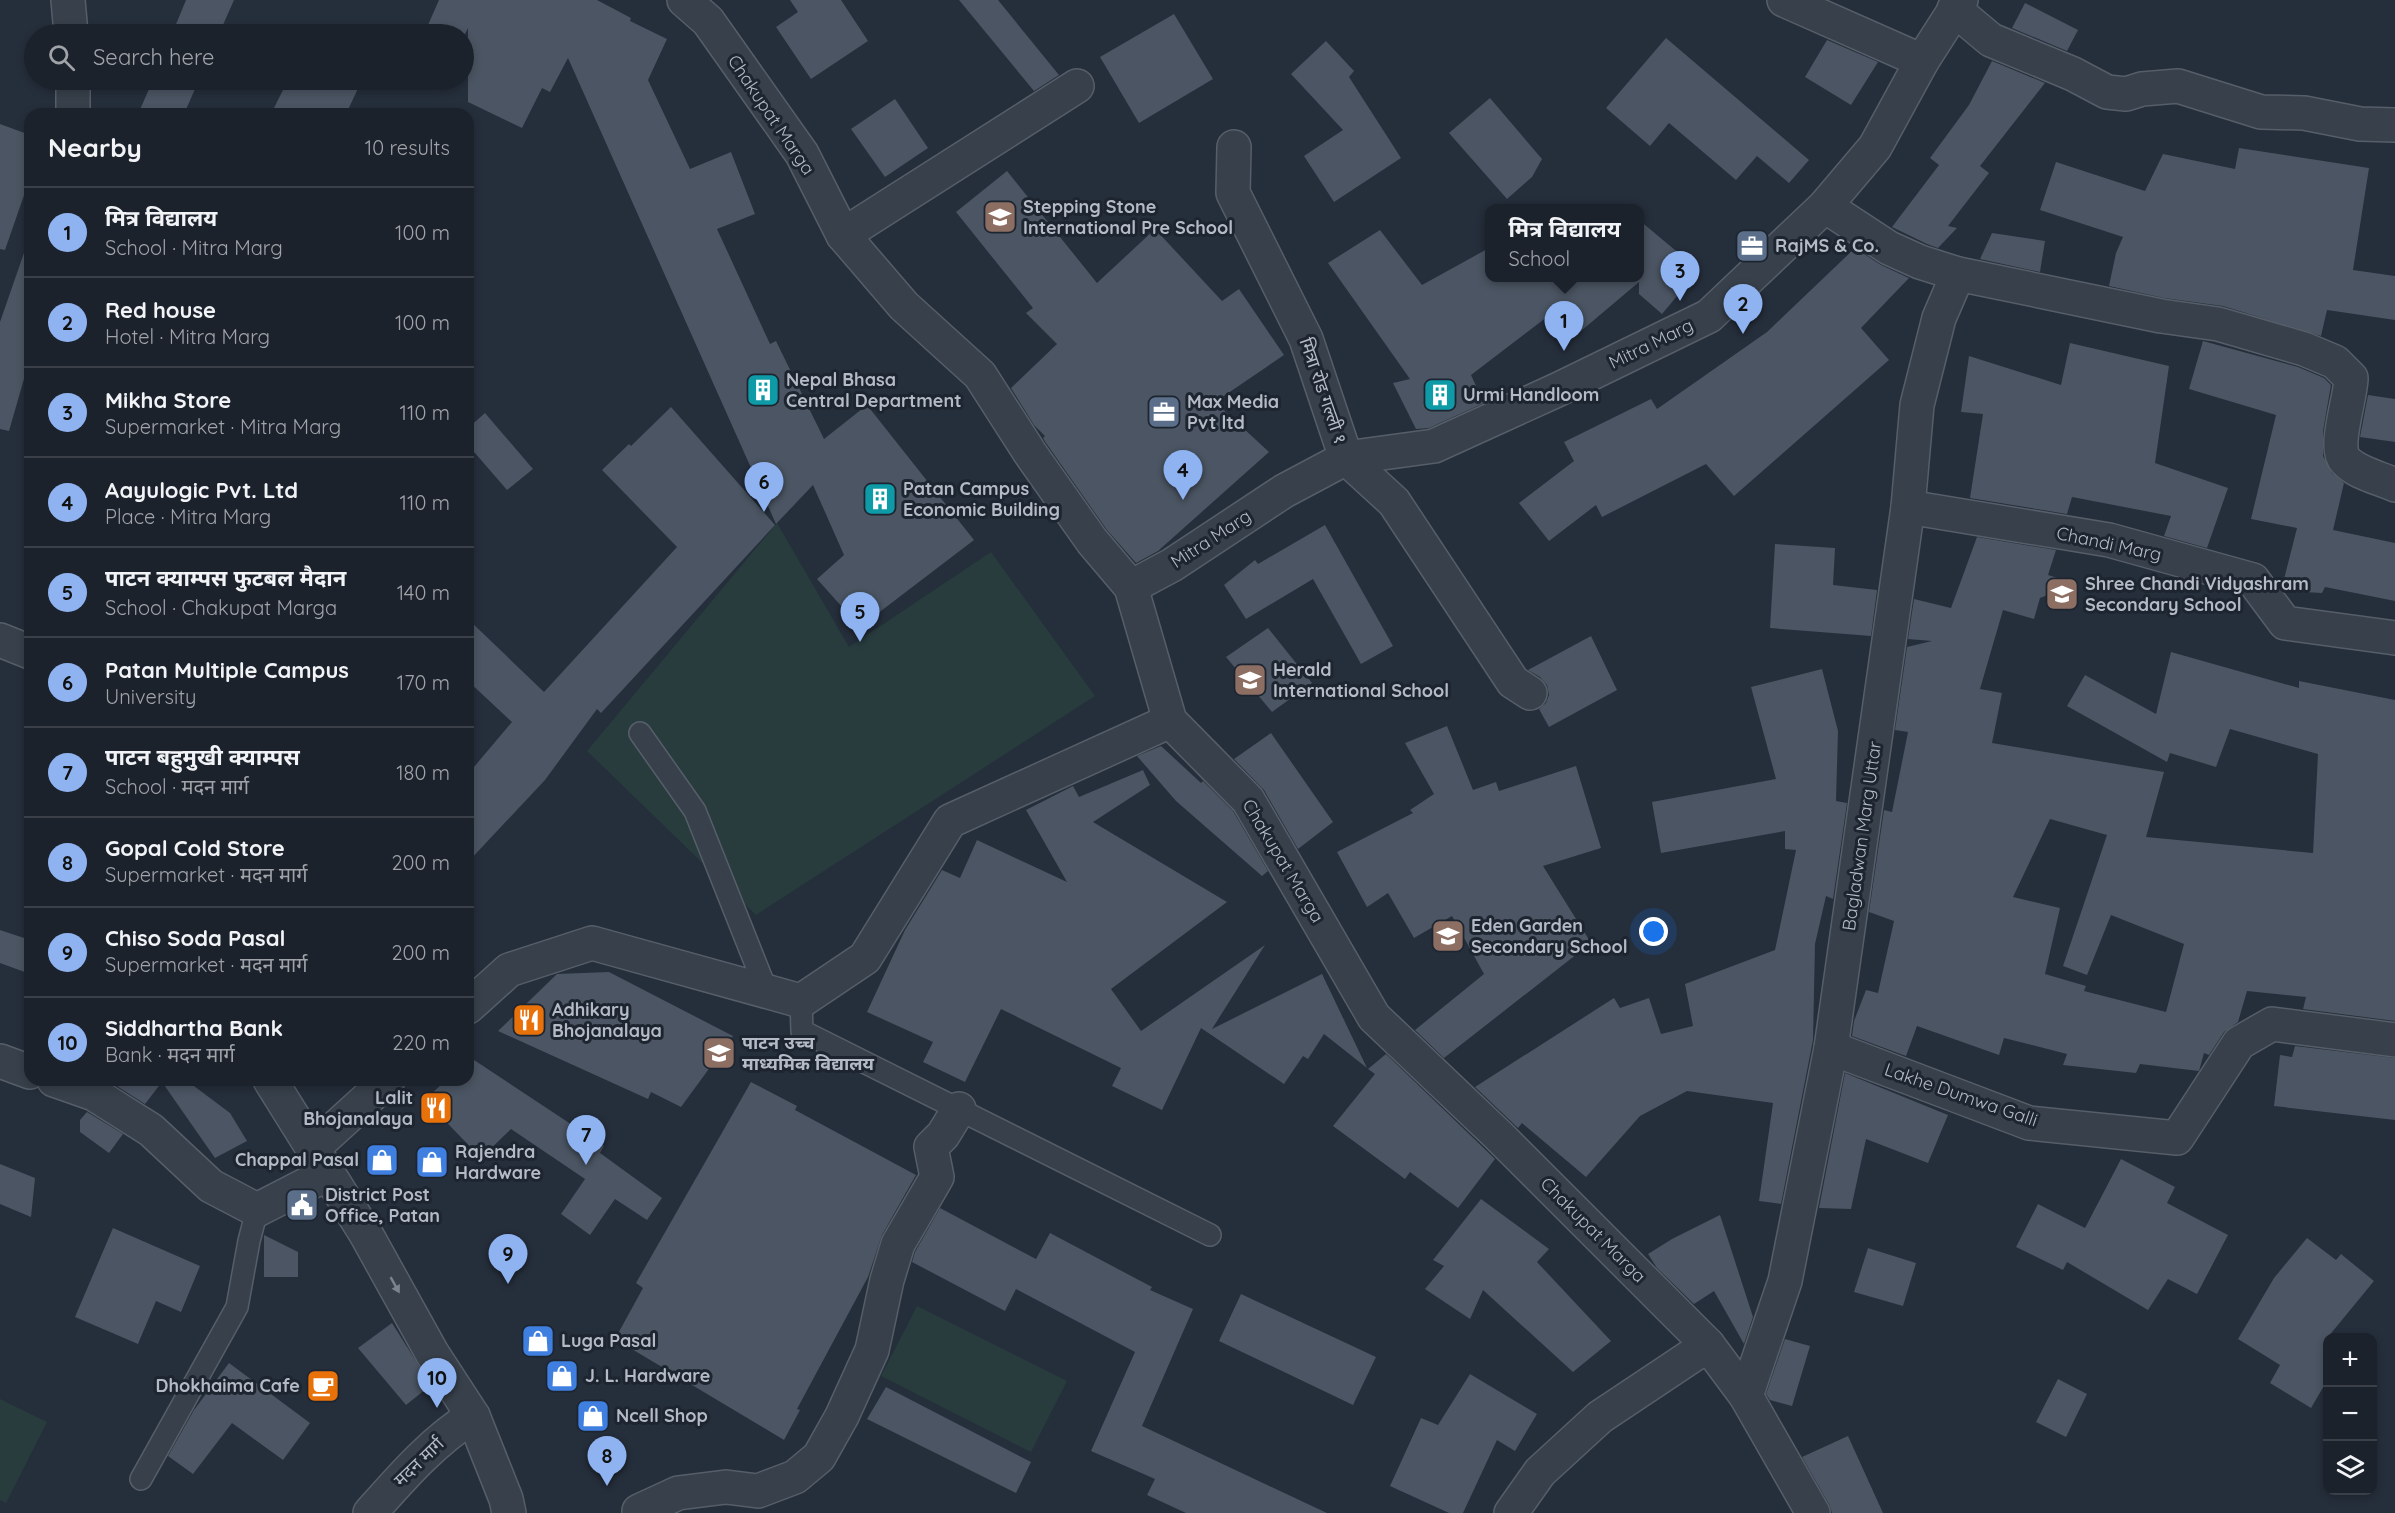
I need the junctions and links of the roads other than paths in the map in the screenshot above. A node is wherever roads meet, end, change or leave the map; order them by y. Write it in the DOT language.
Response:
graph roads {
  1 [pos="68,0"];
  2 [pos="1784,0"];
  3 [pos="1957,4"];
  4 [pos="703,7"];
  5 [pos="70,24"];
  6 [pos="1922,61"];
  7 [pos="1077,86"];
  8 [pos="73,90"];
  9 [pos="73,108"];
  10 [pos="2395,125"];
  11 [pos="1234,147"];
  12 [pos="1825,206"];
  13 [pos="843,235"];
  14 [pos="1958,274"];
  15 [pos="1346,458"];
  16 [pos="2395,485"];
  17 [pos="1908,507"];
  18 [pos="1131,587"];
  19 [pos="2395,638"];
  20 [pos="0,640"];
  21 [pos="24,650"];
  22 [pos="1530,693"];
  23 [pos="1170,721"];
  24 [pos="640,733"];
  25 [pos="768,992"];
  26 [pos="801,1001"];
  27 [pos="474,1002"];
  28 [pos="2395,1040"];
  29 [pos="1831,1048"];
  30 [pos="0,1061"];
  31 [pos="24,1069"];
  32 [pos="71,1086"];
  33 [pos="274,1086"];
  34 [pos="381,1086"];
  35 [pos="959,1109"];
  36 [pos="312,1146"];
  37 [pos="327,1174"];
  38 [pos="257,1210"];
  39 [pos="1210,1235"];
  40 [pos="1708,1345"];
  41 [pos="1746,1396"];
  42 [pos="473,1416"];
  43 [pos="141,1479"];
  44 [pos="639,1510"];
  45 [pos="369,1513"];
  46 [pos="509,1513"];
  47 [pos="1511,1513"];
  48 [pos="1813,1513"];
  1 -- 5 [label="street"];
  2 -- 6 [label="street"];
  3 -- 6 [label="street, Mitra Marg"];
  3 -- 10 [label="street"];
  4 -- 13 [label="street, Chakupat Marga"];
  6 -- 12 [label="street, Mitra Marg"];
  7 -- 13 [label="street"];
  8 -- 9 [label="street"];
  11 -- 15 [label="street, मित्रा रोड गल्ली १"];
  12 -- 14 [label="street"];
  12 -- 15 [label="street, Mitra Marg"];
  13 -- 18 [label="street, Chakupat Marga"];
  14 -- 16 [label="street"];
  14 -- 17 [label="street, Bagladwan Marg Uttar"];
  15 -- 18 [label="street, Mitra Marg"];
  15 -- 22 [label="street, मित्रा रोड गल्ली १"];
  17 -- 19 [label="street, Chandi Marg"];
  17 -- 29 [label="street, Bagladwan Marg Uttar"];
  18 -- 23 [label="street, Chakupat Marga"];
  20 -- 21 [label="street"];
  23 -- 26 [label="street"];
  23 -- 40 [label="street, Chakupat Marga"];
  24 -- 25 [label="lane"];
  25 -- 26 [label="street"];
  25 -- 27 [label="street"];
  26 -- 35 [label="lane"];
  28 -- 29 [label="street, Lakhe Dumwa Galli"];
  29 -- 41 [label="street, Bagladwan Marg Uttar"];
  30 -- 31 [label="street"];
  32 -- 38 [label="street"];
  33 -- 36 [label="street"];
  34 -- 36 [label="street"];
  35 -- 39 [label="lane"];
  35 -- 44 [label="street"];
  36 -- 37 [label="street"];
  37 -- 38 [label="street"];
  37 -- 42 [label="street, one-way"];
  38 -- 43 [label="lane"];
  40 -- 41 [label="street, Chakupat Marga"];
  40 -- 47 [label="street"];
  41 -- 48 [label="street, Chakupat Marga"];
  42 -- 45 [label="street, मदन मार्ग"];
  42 -- 46 [label="street"];
}
